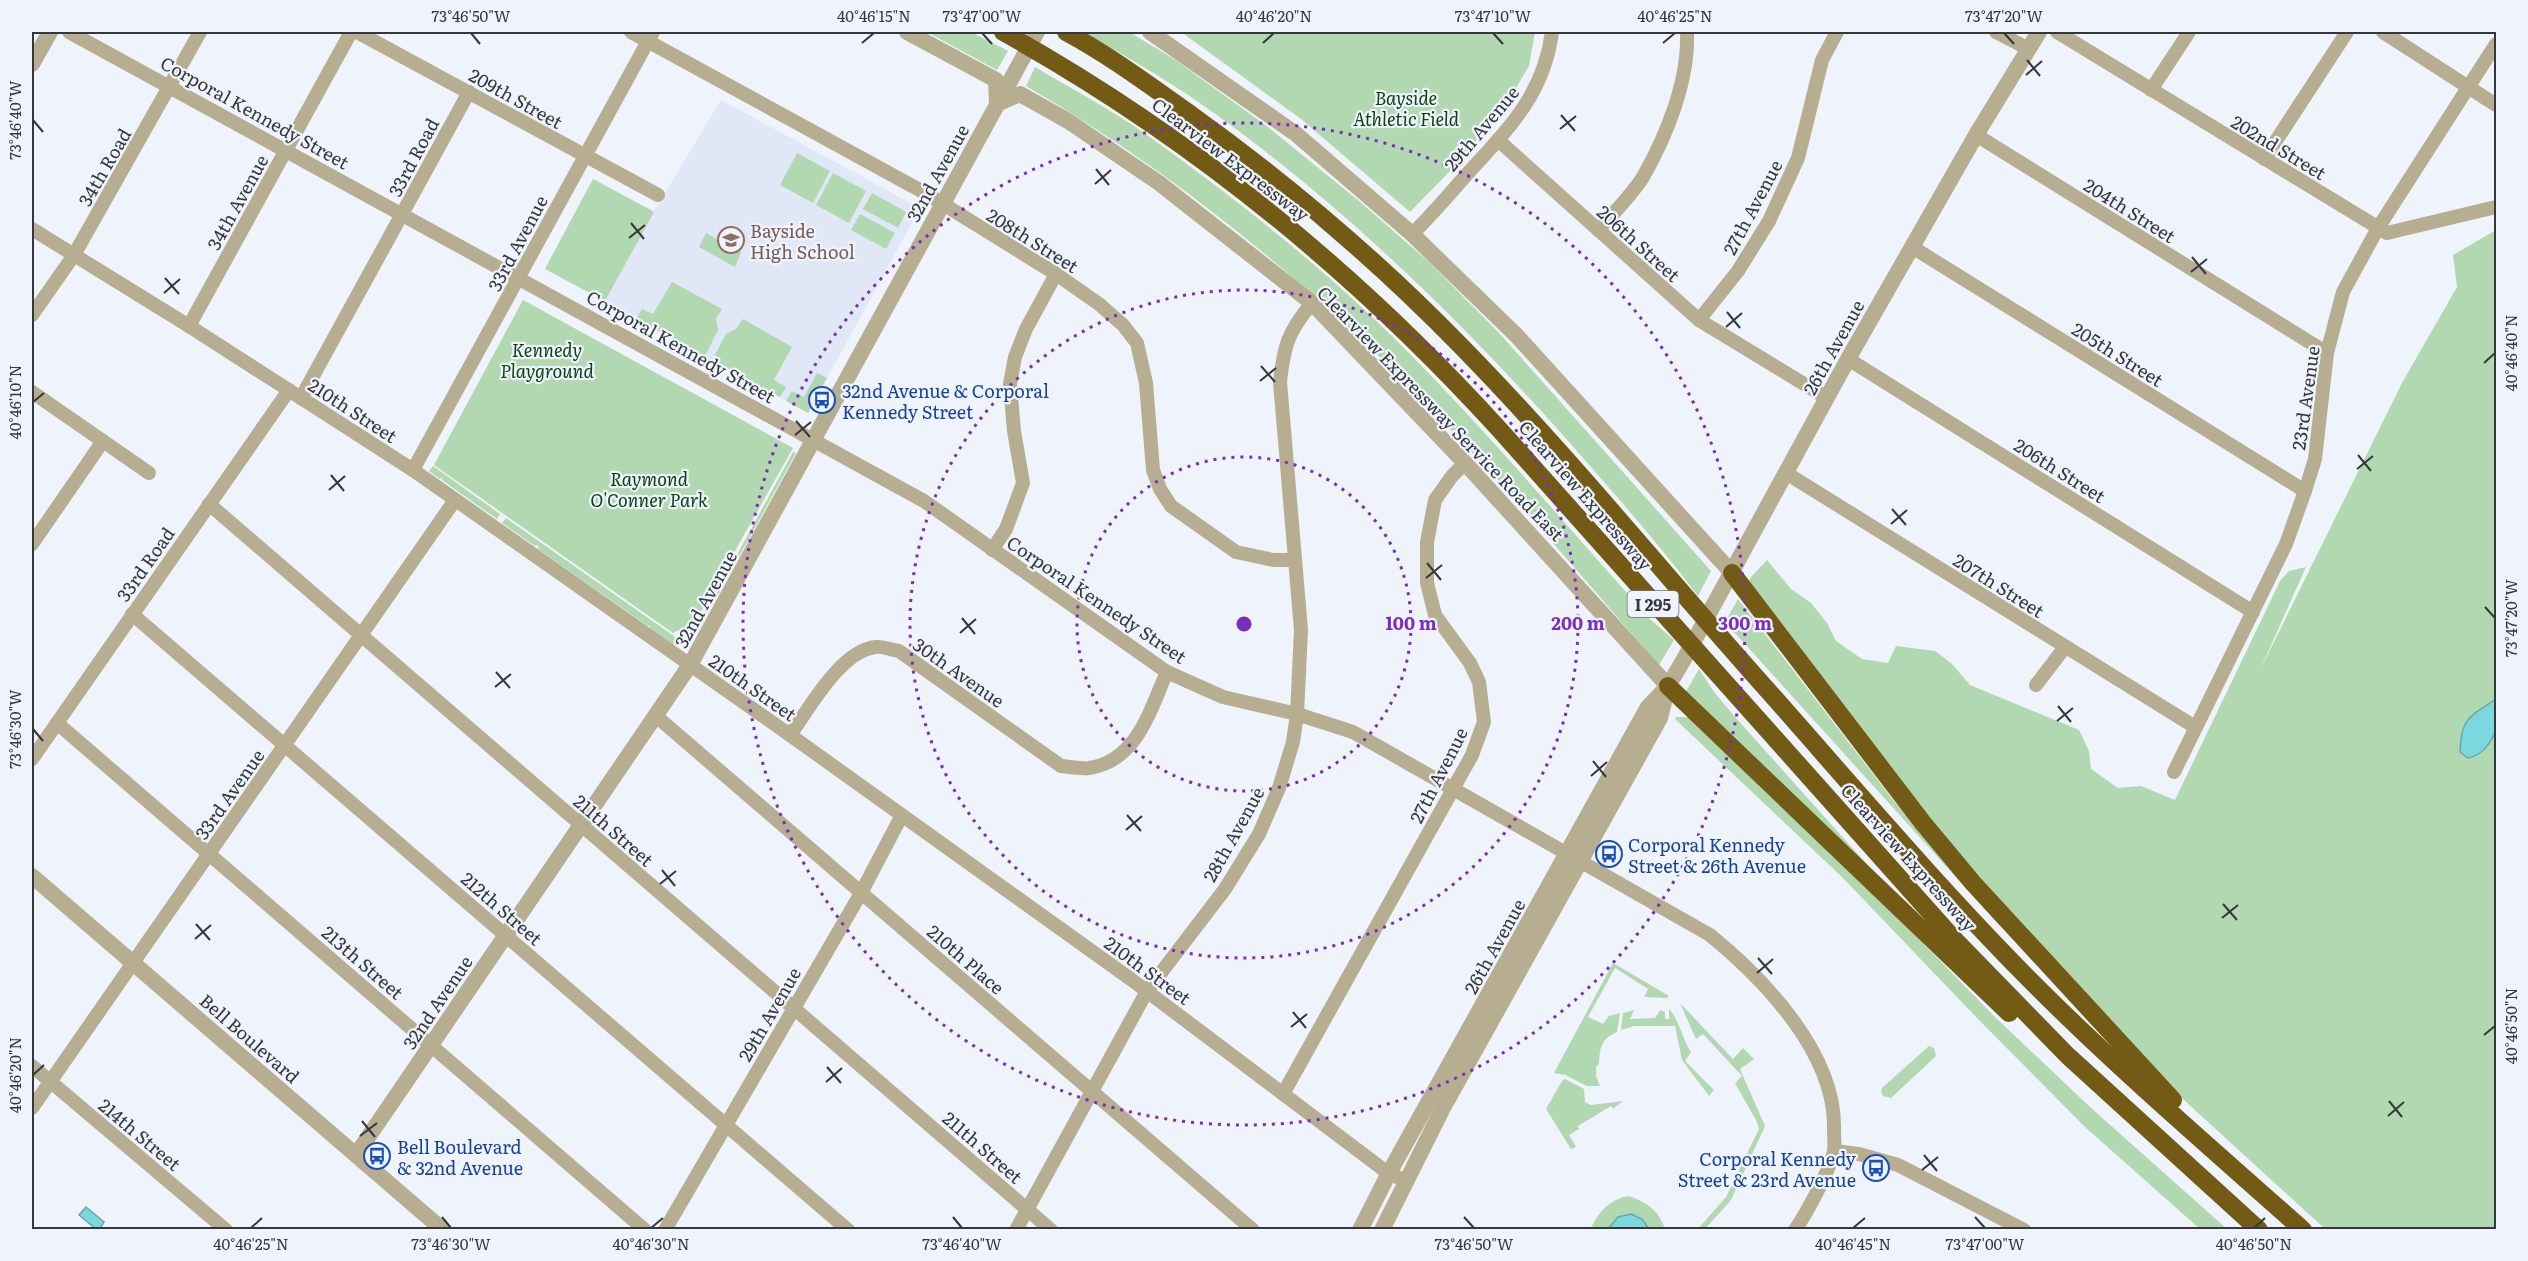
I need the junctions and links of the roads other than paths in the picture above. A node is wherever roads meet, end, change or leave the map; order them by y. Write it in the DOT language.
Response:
graph roads {
  1 [pos="50,32"];
  2 [pos="69,32"];
  3 [pos="200,32"];
  4 [pos="351,32"];
  5 [pos="357,32"];
  6 [pos="631,32"];
  7 [pos="907,32"];
  8 [pos="1003,32"];
  9 [pos="1037,32"];
  10 [pos="1066,32"];
  11 [pos="1150,32"];
  12 [pos="1552,32"];
  13 [pos="1687,32"];
  14 [pos="1837,32"];
  15 [pos="1996,32"];
  16 [pos="2039,32"];
  17 [pos="2057,32"];
  18 [pos="2189,32"];
  19 [pos="2347,32"];
  20 [pos="2383,32"];
  21 [pos="650,36"];
  22 [pos="2496,44"];
  23 [pos="2029,49"];
  24 [pos="32,64"];
  25 [pos="170,86"];
  26 [pos="2469,87"];
  27 [pos="2151,90"];
  28 [pos="469,92"];
  29 [pos="997,104"];
  30 [pos="2496,105"];
  31 [pos="1976,135"];
  32 [pos="1498,140"];
  33 [pos="286,151"];
  34 [pos="584,156"];
  35 [pos="2264,159"];
  36 [pos="658,195"];
  37 [pos="942,204"];
  38 [pos="2496,207"];
  39 [pos="403,214"];
  40 [pos="2378,228"];
  41 [pos="32,229"];
  42 [pos="1598,231"];
  43 [pos="1412,234"];
  44 [pos="1912,247"];
  45 [pos="74,255"];
  46 [pos="1056,274"];
  47 [pos="519,278"];
  48 [pos="1312,303"];
  49 [pos="32,315"];
  50 [pos="1699,320"];
  51 [pos="189,326"];
  52 [pos="2327,353"];
  53 [pos="1848,359"];
  54 [pos="32,392"];
  55 [pos="295,394"];
  56 [pos="1827,398"];
  57 [pos="814,440"];
  58 [pos="103,441"];
  59 [pos="1465,462"];
  60 [pos="413,470"];
  61 [pos="149,473"];
  62 [pos="1786,473"];
  63 [pos="2305,491"];
  64 [pos="455,500"];
  65 [pos="208,504"];
  66 [pos="32,544"];
  67 [pos="992,550"];
  68 [pos="1293,560"];
  69 [pos="1732,573"];
  70 [pos="2253,612"];
  71 [pos="132,614"];
  72 [pos="361,635"];
  73 [pos="2065,647"];
  74 [pos="690,665"];
  75 [pos="1167,672"];
  76 [pos="2036,685"];
  77 [pos="1668,686"];
  78 [pos="1297,714"];
  79 [pos="656,716"];
  80 [pos="57,723"];
  81 [pos="2194,727"];
  82 [pos="790,735"];
  83 [pos="285,744"];
  84 [pos="32,759"];
  85 [pos="2174,772"];
  86 [pos="1453,789"];
  87 [pos="902,815"];
  88 [pos="580,825"];
  89 [pos="209,853"];
  90 [pos="1574,858"];
  91 [pos="32,876"];
  92 [pos="861,893"];
  93 [pos="506,935"];
  94 [pos="132,963"];
  95 [pos="1147,991"];
  96 [pos="794,1008"];
  97 [pos="431,1045"];
  98 [pos="32,1066"];
  99 [pos="50,1081"];
  100 [pos="1092,1091"];
  101 [pos="1283,1094"];
  102 [pos="32,1108"];
  103 [pos="725,1124"];
  104 [pos="1834,1151"];
  105 [pos="356,1155"];
  106 [pos="1389,1173"];
  107 [pos="1405,1181"];
  108 [pos="1028,1209"];
  109 [pos="226,1230"];
  110 [pos="442,1230"];
  111 [pos="645,1230"];
  112 [pos="665,1230"];
  113 [pos="848,1230"];
  114 [pos="1016,1230"];
  115 [pos="1052,1230"];
  116 [pos="1254,1230"];
  117 [pos="1360,1230"];
  118 [pos="1382,1230"];
  119 [pos="1795,1230"];
  120 [pos="2024,1230"];
  121 [pos="2251,1230"];
  122 [pos="2259,1230"];
  123 [pos="2303,1230"];
  1 -- 24 [label="street"];
  2 -- 25 [label="street, Corporal Kennedy Street"];
  3 -- 25 [label="street, 34th Road"];
  4 -- 33 [label="street, 34th Avenue"];
  5 -- 28 [label="street, 209th Street"];
  6 -- 21 [label="street, 208th Street"];
  7 -- 29 [label="street"];
  8 -- 122 [label="highway, Clearview Expressway / I 295"];
  9 -- 29 [label="street, 32nd Avenue"];
  10 -- 123 [label="highway, Clearview Expressway / I 295"];
  11 -- 43 [label="street"];
  12 -- 32 [label="street, 29th Avenue"];
  13 -- 42 [label="street"];
  14 -- 50 [label="street, 27th Avenue"];
  15 -- 23 [label="street"];
  16 -- 23 [label="street, 26th Avenue"];
  17 -- 27 [label="street, 202nd Street"];
  18 -- 27 [label="street"];
  19 -- 35 [label="street"];
  20 -- 26 [label="street"];
  21 -- 34 [label="street, 33rd Avenue"];
  21 -- 37 [label="street, 208th Street"];
  22 -- 26 [label="street, 23rd Avenue"];
  23 -- 31 [label="street, 26th Avenue"];
  25 -- 33 [label="street, Corporal Kennedy Street"];
  25 -- 45 [label="street, 34th Road"];
  26 -- 30 [label="street"];
  26 -- 40 [label="street, 23rd Avenue"];
  27 -- 35 [label="street, 202nd Street"];
  28 -- 34 [label="street, 209th Street"];
  28 -- 39 [label="street, 33rd Road"];
  29 -- 37 [label="street, 32nd Avenue"];
  29 -- 48 [label="street, Clearview Expressway Service Road East"];
  31 -- 44 [label="street, 26th Avenue"];
  31 -- 52 [label="street, 204th Street"];
  32 -- 42 [label="street, 206th Street"];
  32 -- 43 [label="street, 29th Avenue"];
  33 -- 39 [label="street, Corporal Kennedy Street"];
  33 -- 51 [label="street, 34th Avenue"];
  34 -- 36 [label="street, 209th Street"];
  34 -- 47 [label="street, 33rd Avenue"];
  35 -- 40 [label="street, 202nd Street"];
  37 -- 46 [label="street, 208th Street"];
  37 -- 57 [label="street, 32nd Avenue"];
  38 -- 40 [label="street"];
  39 -- 47 [label="street, Corporal Kennedy Street"];
  39 -- 55 [label="street, 33rd Road"];
  40 -- 52 [label="street, 23rd Avenue"];
  41 -- 45 [label="street, 210th Street"];
  42 -- 50 [label="street, 206th Street"];
  43 -- 69 [label="street"];
  44 -- 53 [label="street, 26th Avenue"];
  44 -- 63 [label="street, 205th Street"];
  45 -- 49 [label="street, 34th Road"];
  45 -- 51 [label="street, 210th Street"];
  46 -- 67 [label="street"];
  46 -- 68 [label="street, 208th Street"];
  47 -- 57 [label="street, Corporal Kennedy Street"];
  47 -- 60 [label="street, 33rd Avenue"];
  48 -- 59 [label="street, Clearview Expressway Service Road East"];
  48 -- 68 [label="street, 28th Avenue"];
  50 -- 56 [label="street, 206th Street"];
  51 -- 55 [label="street, 210th Street"];
  52 -- 63 [label="street, 23rd Avenue"];
  53 -- 56 [label="street, 26th Avenue"];
  53 -- 70 [label="street, 206th Street"];
  54 -- 58 [label="street"];
  55 -- 60 [label="street, 210th Street"];
  55 -- 65 [label="street, 33rd Road"];
  56 -- 62 [label="street, 26th Avenue"];
  57 -- 67 [label="street, Corporal Kennedy Street"];
  57 -- 74 [label="street, 32nd Avenue"];
  58 -- 61 [label="street"];
  58 -- 66 [label="street"];
  59 -- 77 [label="street, Clearview Expressway Service Road East"];
  59 -- 86 [label="street, 27th Avenue"];
  60 -- 64 [label="street, 210th Street"];
  62 -- 69 [label="street, 26th Avenue"];
  62 -- 73 [label="street, 207th Street"];
  63 -- 70 [label="street, 23rd Avenue"];
  64 -- 72 [label="street, 33rd Avenue"];
  64 -- 74 [label="street, 210th Street"];
  65 -- 71 [label="street, 33rd Road"];
  65 -- 72 [label="street, 211th Street"];
  67 -- 75 [label="street, Corporal Kennedy Street"];
  68 -- 78 [label="street, 28th Avenue"];
  69 -- 77 [label="street, 26th Avenue"];
  69 -- 123 [label="highway"];
  70 -- 81 [label="street, 23rd Avenue"];
  71 -- 80 [label="street, 33rd Road"];
  71 -- 83 [label="street, 212th Street"];
  72 -- 83 [label="street, 33rd Avenue"];
  72 -- 88 [label="street, 211th Street"];
  73 -- 76 [label="street"];
  73 -- 81 [label="street, 207th Street"];
  74 -- 79 [label="street, 32nd Avenue"];
  74 -- 82 [label="street, 210th Street"];
  75 -- 78 [label="street, Corporal Kennedy Street"];
  75 -- 82 [label="street, 30th Avenue"];
  77 -- 90 [label="street, 26th Avenue"];
  77 -- 121 [label="highway"];
  78 -- 86 [label="street, Corporal Kennedy Street"];
  78 -- 95 [label="street, 28th Avenue"];
  79 -- 88 [label="street, 32nd Avenue"];
  79 -- 92 [label="street, 210th Place"];
  80 -- 84 [label="street, 33rd Road"];
  80 -- 89 [label="street, 213th Street"];
  81 -- 85 [label="street, 23rd Avenue"];
  82 -- 87 [label="street, 210th Street"];
  83 -- 89 [label="street, 33rd Avenue"];
  83 -- 93 [label="street, 212th Street"];
  86 -- 90 [label="street, Corporal Kennedy Street"];
  86 -- 101 [label="street, 27th Avenue"];
  87 -- 92 [label="street, 29th Avenue"];
  87 -- 95 [label="street, 210th Street"];
  88 -- 93 [label="street, 32nd Avenue"];
  88 -- 96 [label="street, 211th Street"];
  89 -- 94 [label="street, 33rd Avenue"];
  89 -- 97 [label="street, 213th Street"];
  90 -- 104 [label="street, Corporal Kennedy Street"];
  90 -- 106 [label="street, 26th Avenue"];
  90 -- 107 [label="street, 26th Avenue"];
  91 -- 94 [label="street, Bell Boulevard"];
  92 -- 96 [label="street, 29th Avenue"];
  92 -- 100 [label="street, 210th Place"];
  93 -- 97 [label="street, 32nd Avenue"];
  93 -- 103 [label="street, 212th Street"];
  94 -- 99 [label="street, 33rd Avenue"];
  94 -- 105 [label="street, Bell Boulevard"];
  95 -- 100 [label="street, 28th Avenue"];
  95 -- 101 [label="street, 210th Street"];
  96 -- 103 [label="street, 29th Avenue"];
  96 -- 108 [label="street, 211th Street"];
  97 -- 105 [label="street, 32nd Avenue"];
  97 -- 111 [label="street, 213th Street"];
  98 -- 99 [label="street, 214th Street"];
  99 -- 102 [label="street, 33rd Avenue"];
  99 -- 109 [label="street, 214th Street"];
  100 -- 108 [label="street, 28th Avenue"];
  100 -- 116 [label="street, 210th Place"];
  101 -- 106 [label="street, 210th Street"];
  103 -- 112 [label="street, 29th Avenue"];
  103 -- 113 [label="street, 212th Street"];
  104 -- 119 [label="street"];
  104 -- 120 [label="street"];
  105 -- 110 [label="street, Bell Boulevard"];
  106 -- 107 [label="street, 210th Street"];
  106 -- 117 [label="street, 26th Avenue"];
  107 -- 118 [label="street, 26th Avenue"];
  108 -- 114 [label="street, 28th Avenue"];
  108 -- 115 [label="street, 211th Street"];
}
